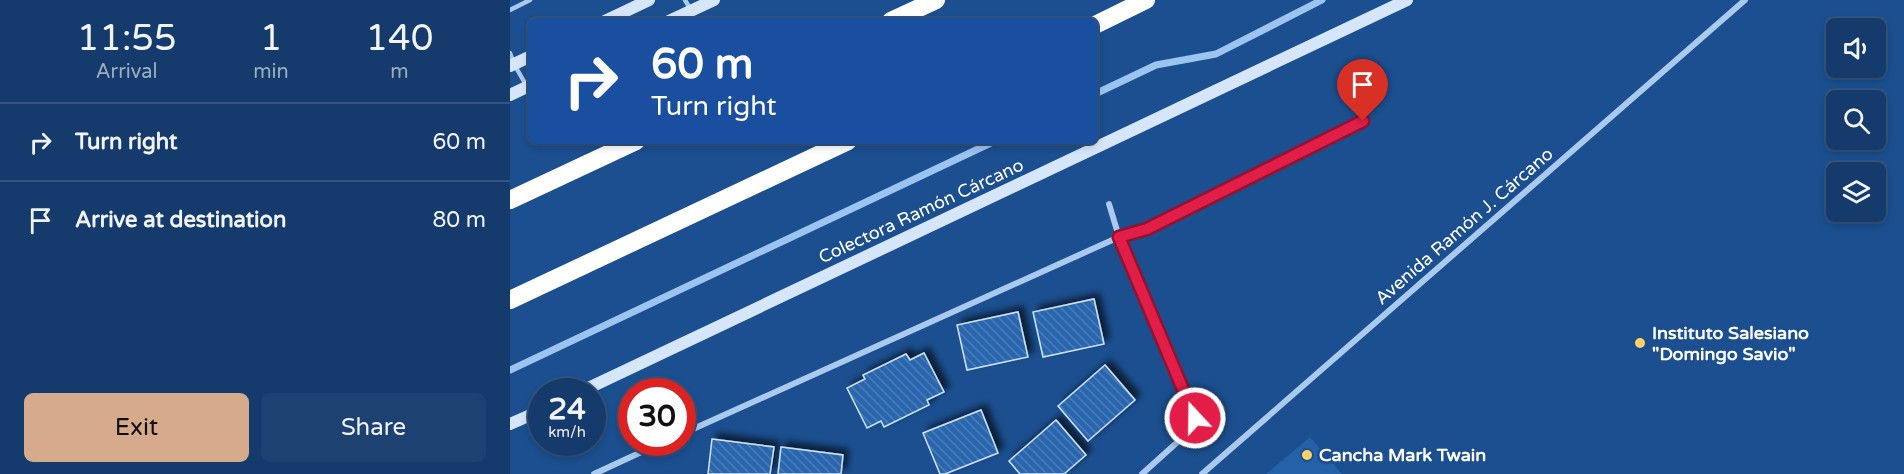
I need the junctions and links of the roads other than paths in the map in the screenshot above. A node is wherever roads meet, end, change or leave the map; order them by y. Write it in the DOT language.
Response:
graph roads {
  1 [pos="530,0"];
  2 [pos="649,0"];
  3 [pos="714,0"];
  4 [pos="936,0"];
  5 [pos="1146,0"];
  6 [pos="1407,0"];
  7 [pos="1745,0"];
  8 [pos="688,5"];
  9 [pos="510,10"];
  10 [pos="611,18"];
  11 [pos="673,18"];
  12 [pos="897,18"];
  13 [pos="1098,24"];
  14 [pos="528,57"];
  15 [pos="511,61"];
  16 [pos="528,85"];
  17 [pos="528,86"];
  18 [pos="510,95"];
  19 [pos="1363,121"];
  20 [pos="630,144"];
  21 [pos="842,144"];
  22 [pos="510,200"];
  23 [pos="1108,204"];
  24 [pos="1119,237"];
  25 [pos="510,300"];
  26 [pos="606,380"];
  27 [pos="528,416"];
  28 [pos="510,424"];
  29 [pos="696,428"];
  30 [pos="633,456"];
  31 [pos="594,474"];
  32 [pos="1142,474"];
  33 [pos="1202,474"];
  1 -- 9 [label="lane"];
  2 -- 10 [label="main road"];
  3 -- 8 [label="main road"];
  4 -- 12 [label="highway"];
  5 -- 13 [label="highway"];
  6 -- 26 [label="main road, Colectora Ramón Cárcano"];
  7 -- 33 [label="street, Avenida Ramón J. Cárcano"];
  8 -- 11 [label="main road"];
  14 -- 15 [label="main road"];
  15 -- 16 [label="lane"];
  17 -- 18 [label="main road"];
  19 -- 24 [label="street"];
  20 -- 22 [label="highway"];
  21 -- 25 [label="highway"];
  23 -- 24 [label="street"];
  24 -- 29 [label="street"];
  24 -- 32 [label="street"];
  27 -- 28 [label="main road"];
  30 -- 31 [label="street"];
}
